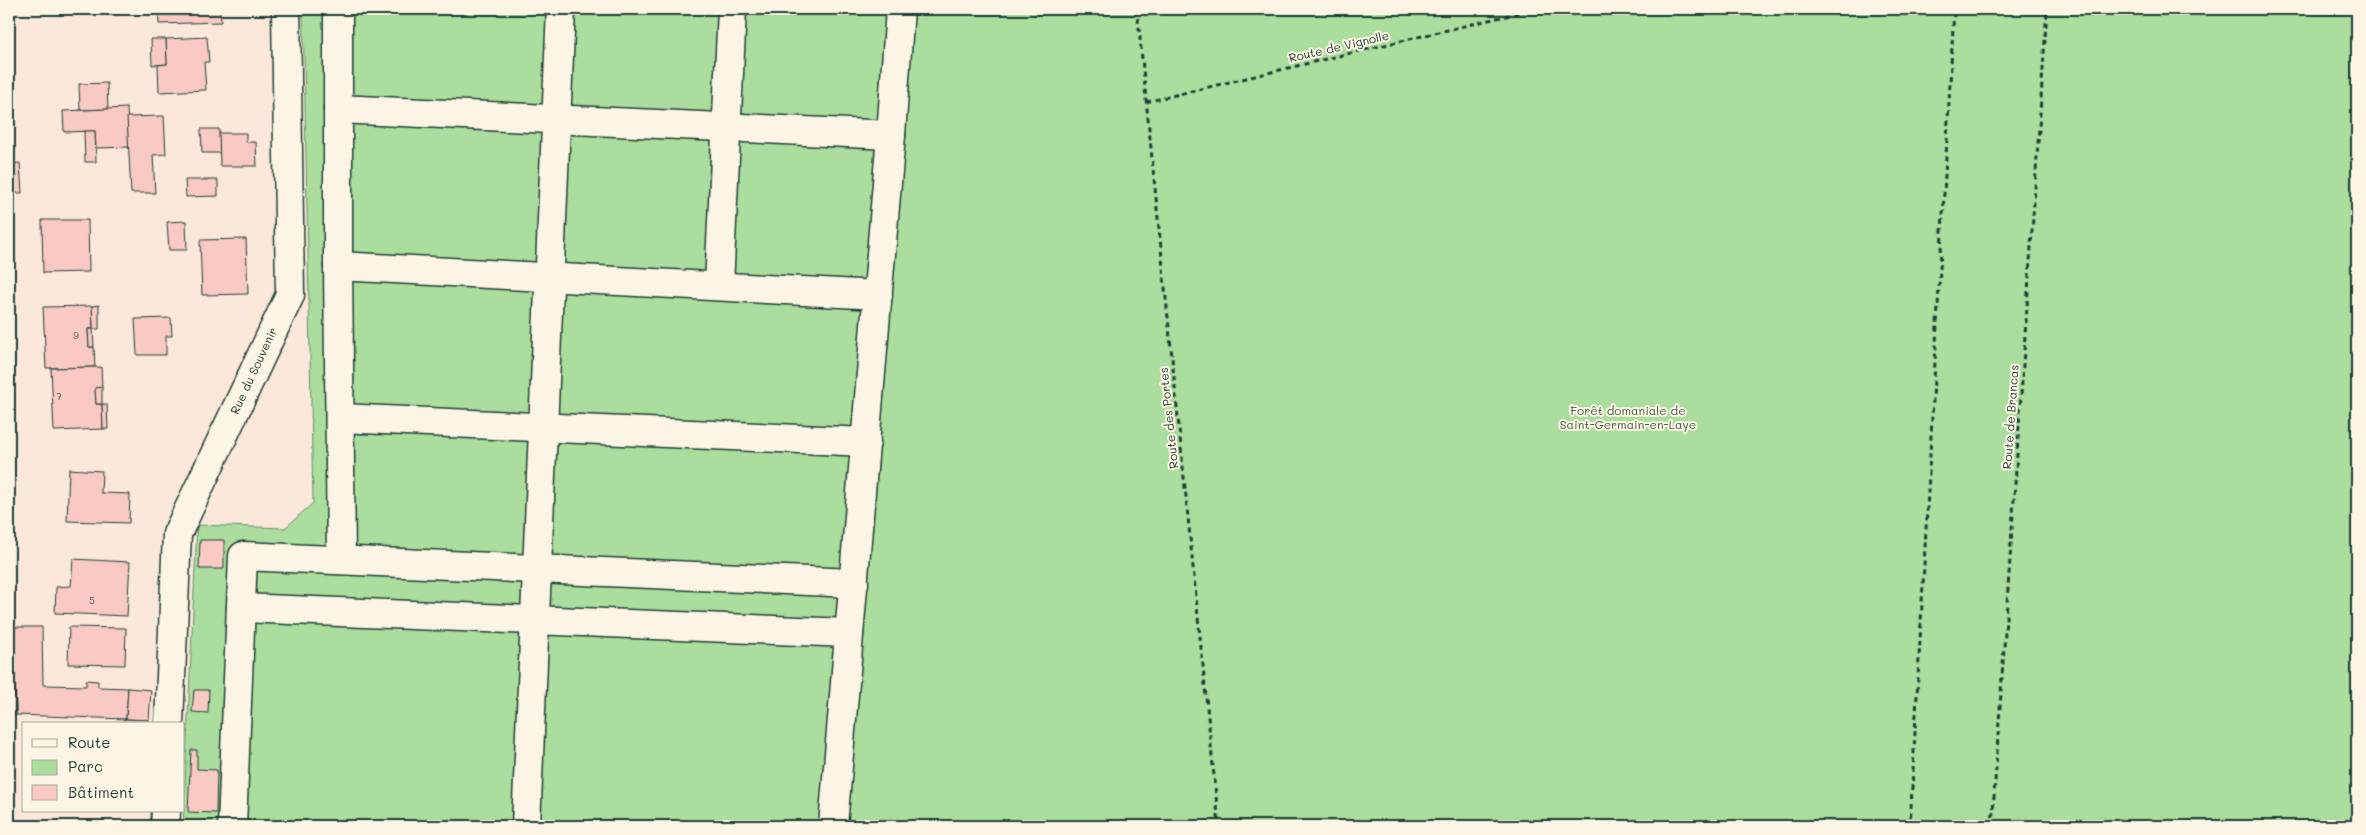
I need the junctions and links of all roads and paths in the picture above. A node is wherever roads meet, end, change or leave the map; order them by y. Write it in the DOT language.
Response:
graph roads {
  1 [pos="286,9"];
  2 [pos="338,9"];
  3 [pos="561,9"];
  4 [pos="732,9"];
  5 [pos="900,9"];
  6 [pos="1136,9"];
  7 [pos="1535,9"];
  8 [pos="1954,9"];
  9 [pos="2047,9"];
  10 [pos="1146,102"];
  11 [pos="338,109"];
  12 [pos="556,120"];
  13 [pos="726,128"];
  14 [pos="892,135"];
  15 [pos="338,266"];
  16 [pos="549,277"];
  17 [pos="719,286"];
  18 [pos="878,295"];
  19 [pos="340,418"];
  20 [pos="543,427"];
  21 [pos="866,442"];
  22 [pos="341,560"];
  23 [pos="536,569"];
  24 [pos="854,583"];
  25 [pos="241,608"];
  26 [pos="534,620"];
  27 [pos="849,633"];
  28 [pos="169,722"];
  29 [pos="166,812"];
  30 [pos="165,826"];
  31 [pos="232,826"];
  32 [pos="526,826"];
  33 [pos="833,826"];
  34 [pos="1219,826"];
  35 [pos="1910,826"];
  36 [pos="1992,826"];
  1 -- 28 [label="street, Rue du Souvenir"];
  2 -- 11 [label="street"];
  3 -- 12 [label="street"];
  4 -- 13 [label="street"];
  5 -- 14 [label="street"];
  6 -- 10 [label="path, Route des Portes"];
  7 -- 10 [label="path, Route de Vignolle"];
  8 -- 35 [label="path"];
  9 -- 36 [label="path, Route de Brancas"];
  10 -- 34 [label="path, Route des Portes"];
  11 -- 12 [label="street"];
  11 -- 15 [label="street"];
  12 -- 13 [label="street"];
  12 -- 16 [label="street"];
  13 -- 14 [label="street"];
  13 -- 17 [label="street"];
  14 -- 18 [label="street"];
  15 -- 16 [label="street"];
  15 -- 19 [label="street"];
  16 -- 17 [label="street"];
  16 -- 20 [label="street"];
  17 -- 18 [label="street"];
  18 -- 21 [label="street"];
  19 -- 20 [label="street"];
  19 -- 22 [label="street"];
  20 -- 21 [label="street"];
  20 -- 23 [label="street"];
  21 -- 24 [label="street"];
  22 -- 23 [label="street"];
  22 -- 25 [label="street"];
  23 -- 24 [label="street"];
  23 -- 26 [label="street"];
  24 -- 27 [label="street"];
  25 -- 26 [label="street"];
  25 -- 31 [label="street"];
  26 -- 27 [label="street"];
  26 -- 32 [label="street"];
  27 -- 33 [label="street"];
  29 -- 30 [label="street"];
}
